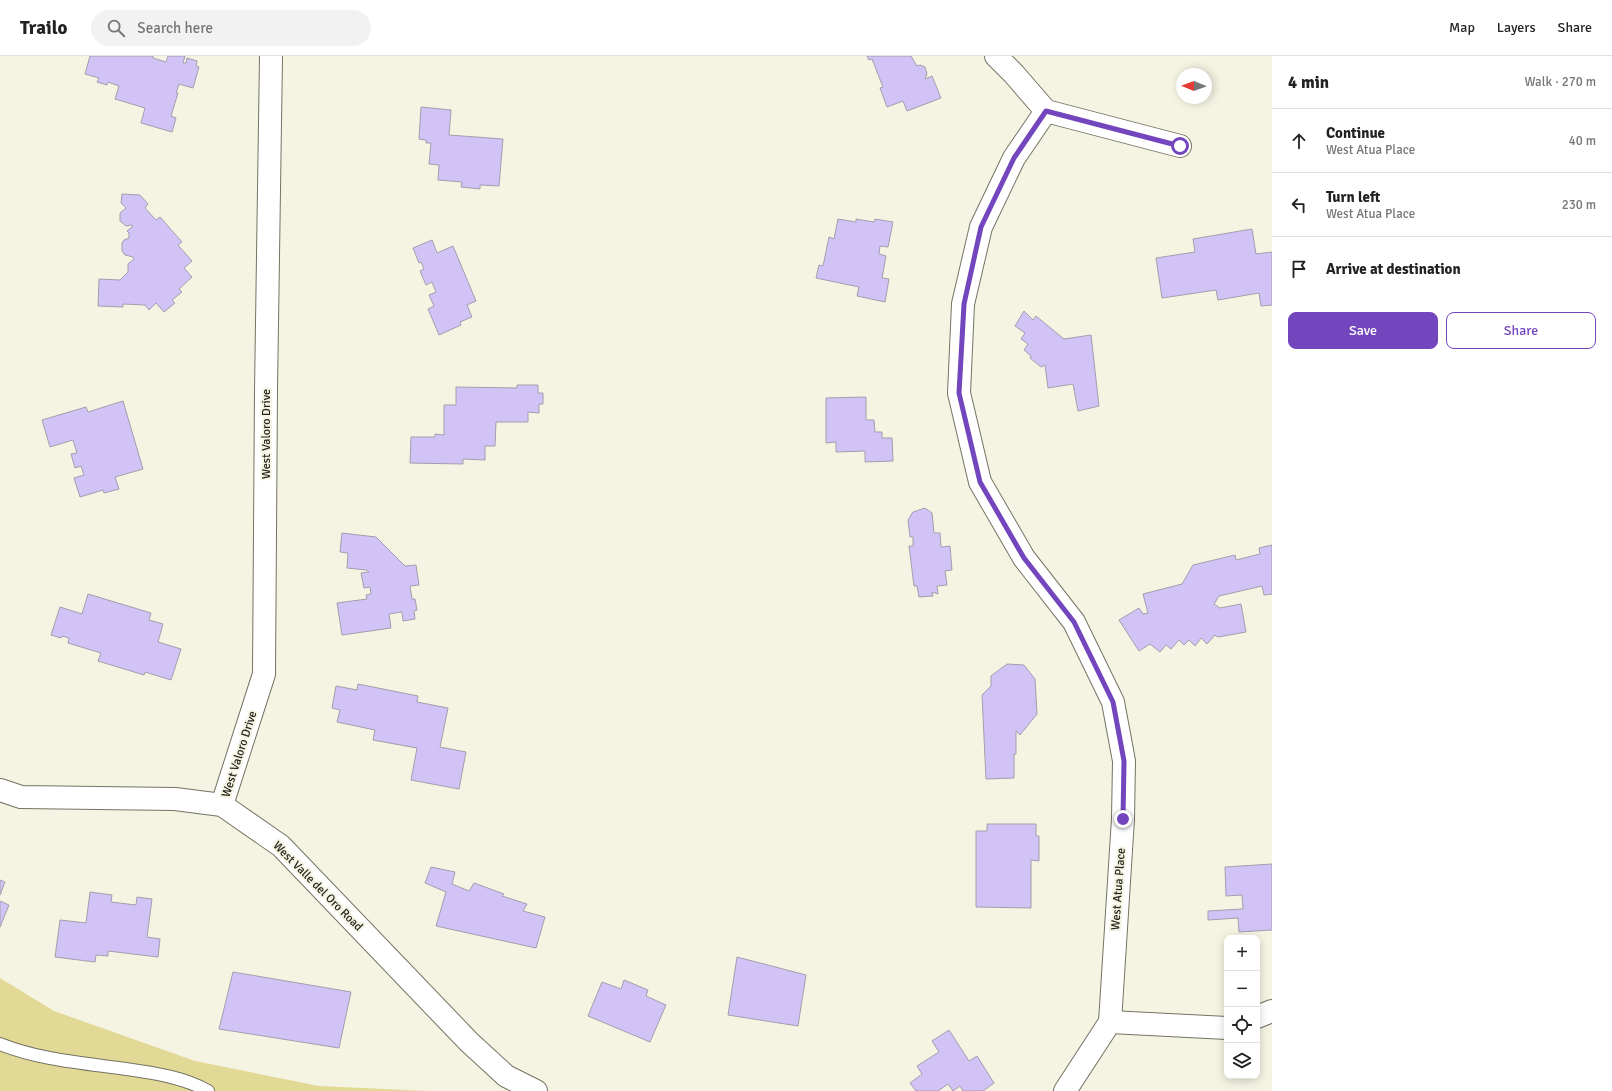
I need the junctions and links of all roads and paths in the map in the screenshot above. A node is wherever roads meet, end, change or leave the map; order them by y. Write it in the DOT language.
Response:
graph roads {
  1 [pos="271,56"];
  2 [pos="996,56"];
  3 [pos="1046,111"];
  4 [pos="1180,146"];
  5 [pos="0,790"];
  6 [pos="222,805"];
  7 [pos="1272,1011"];
  8 [pos="1260,1016"];
  9 [pos="1110,1022"];
  10 [pos="1224,1028"];
  11 [pos="0,1044"];
  12 [pos="208,1091"];
  13 [pos="536,1091"];
  14 [pos="1065,1091"];
  1 -- 6 [label="street, West Valoro Drive"];
  2 -- 3 [label="street"];
  3 -- 4 [label="street"];
  3 -- 9 [label="street, West Atua Place"];
  5 -- 6 [label="street, West Valle del Oro Road"];
  6 -- 13 [label="street, West Valle del Oro Road"];
  7 -- 8 [label="street"];
  9 -- 10 [label="street"];
  9 -- 14 [label="street, West Atua Place"];
  11 -- 12 [label="lane"];
}
